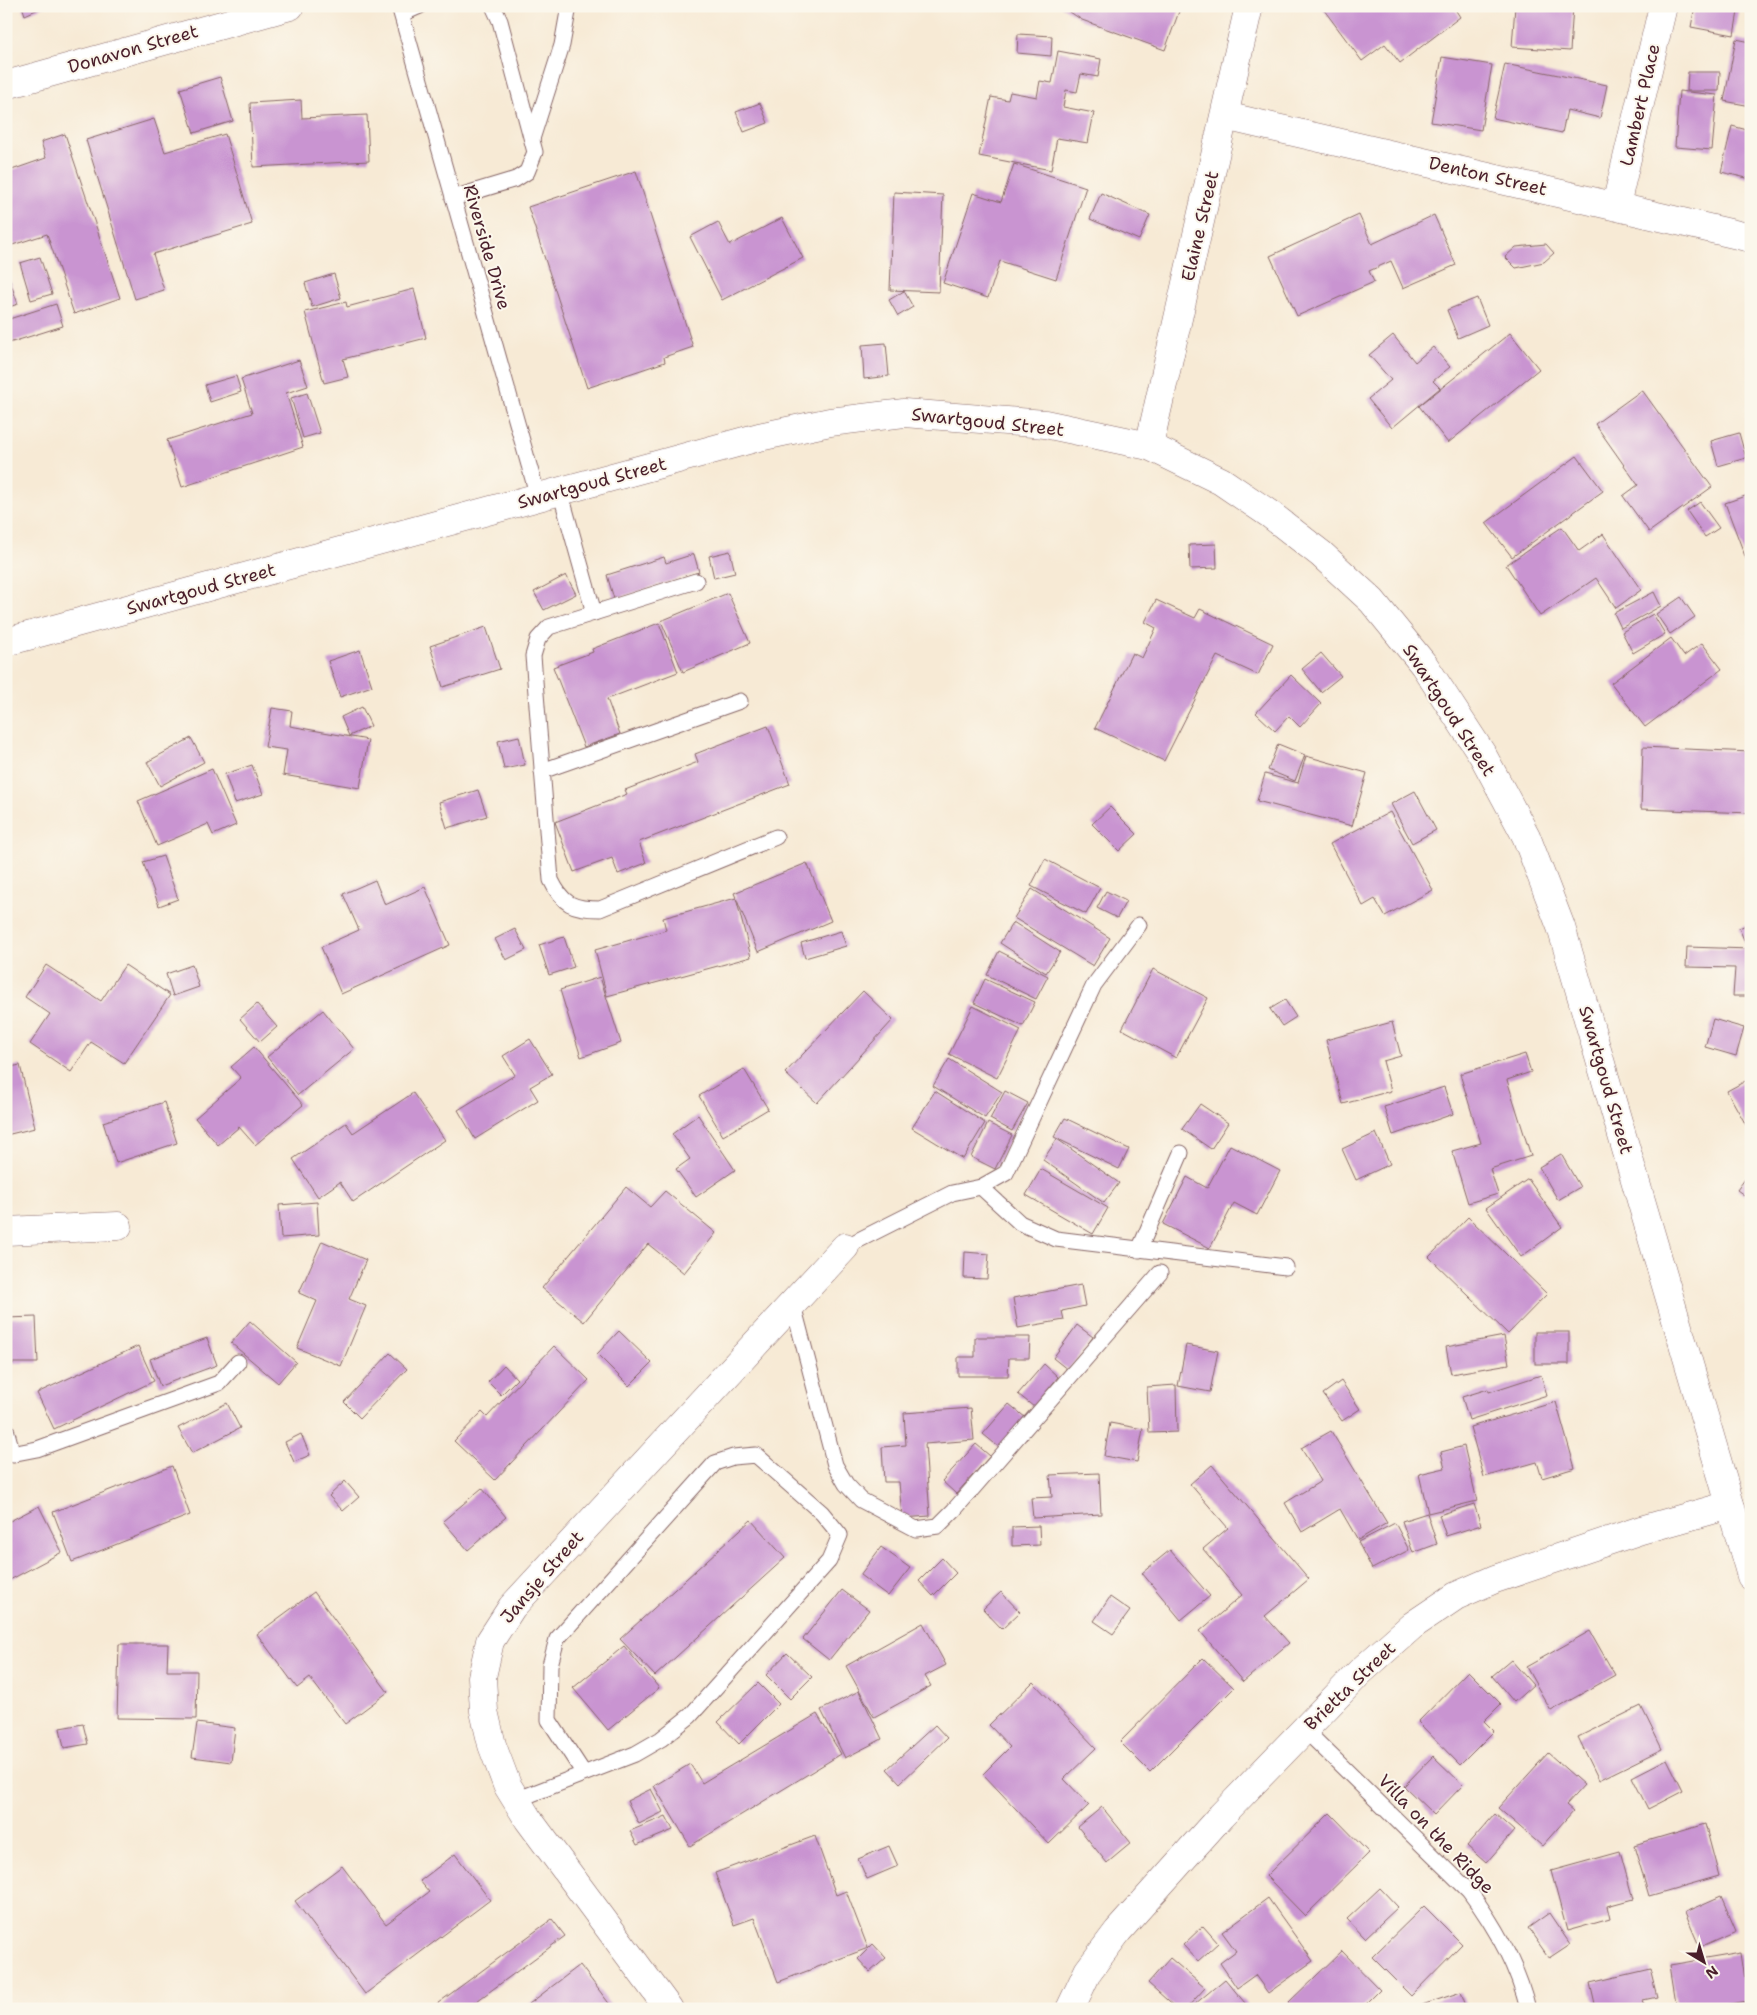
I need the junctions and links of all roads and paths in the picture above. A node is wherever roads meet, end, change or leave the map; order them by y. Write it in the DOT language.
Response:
graph roads {
  1 [pos="290,6"];
  2 [pos="420,6"];
  3 [pos="493,6"];
  4 [pos="569,6"];
  5 [pos="1249,6"];
  6 [pos="1663,6"];
  7 [pos="401,10"];
  8 [pos="6,85"];
  9 [pos="1225,116"];
  10 [pos="532,140"];
  11 [pos="453,198"];
  12 [pos="1616,205"];
  13 [pos="1751,238"];
  14 [pos="1149,446"];
  15 [pos="549,494"];
  16 [pos="696,581"];
  17 [pos="594,613"];
  18 [pos="6,642"];
  19 [pos="740,701"];
  20 [pos="542,771"];
  21 [pos="776,837"];
  22 [pos="1139,926"];
  23 [pos="1181,1153"];
  24 [pos="981,1187"];
  25 [pos="118,1226"];
  26 [pos="6,1231"];
  27 [pos="845,1247"];
  28 [pos="1139,1250"];
  29 [pos="1286,1267"];
  30 [pos="1160,1273"];
  31 [pos="793,1305"];
  32 [pos="238,1362"];
  33 [pos="6,1429"];
  34 [pos="9,1455"];
  35 [pos="1730,1505"];
  36 [pos="1751,1576"];
  37 [pos="1305,1730"];
  38 [pos="583,1772"];
  39 [pos="516,1800"];
  40 [pos="669,2009"];
  41 [pos="1070,2009"];
  42 [pos="1528,2009"];
  1 -- 8 [label="street, Donavon Street"];
  2 -- 7 [label="lane"];
  3 -- 10 [label="lane"];
  4 -- 10 [label="lane"];
  5 -- 9 [label="street, Elaine Street"];
  6 -- 12 [label="street, Lambert Place"];
  7 -- 11 [label="lane, Riverside Drive"];
  9 -- 12 [label="street, Denton Street"];
  9 -- 14 [label="street, Elaine Street"];
  10 -- 11 [label="lane"];
  11 -- 15 [label="lane, Riverside Drive"];
  12 -- 13 [label="street, Denton Street"];
  14 -- 15 [label="street, Swartgoud Street"];
  14 -- 35 [label="street, Swartgoud Street"];
  15 -- 17 [label="lane, Riverside Drive"];
  15 -- 18 [label="street, Swartgoud Street"];
  16 -- 17 [label="lane"];
  17 -- 20 [label="lane"];
  19 -- 20 [label="lane"];
  20 -- 21 [label="lane"];
  22 -- 24 [label="lane"];
  23 -- 28 [label="lane"];
  24 -- 27 [label="lane"];
  24 -- 28 [label="lane"];
  25 -- 26 [label="street"];
  27 -- 31 [label="street, Jansje Street"];
  28 -- 29 [label="lane"];
  30 -- 31 [label="lane"];
  31 -- 39 [label="street, Jansje Street"];
  32 -- 34 [label="lane"];
  33 -- 34 [label="lane"];
  35 -- 36 [label="street, Swartgoud Street"];
  35 -- 37 [label="street, Brietta Street"];
  37 -- 41 [label="street, Brietta Street"];
  37 -- 42 [label="lane, Villa on the Ridge"];
  38 -- 38 [label="lane"];
  38 -- 39 [label="lane"];
  39 -- 40 [label="street, Jansje Street"];
}
